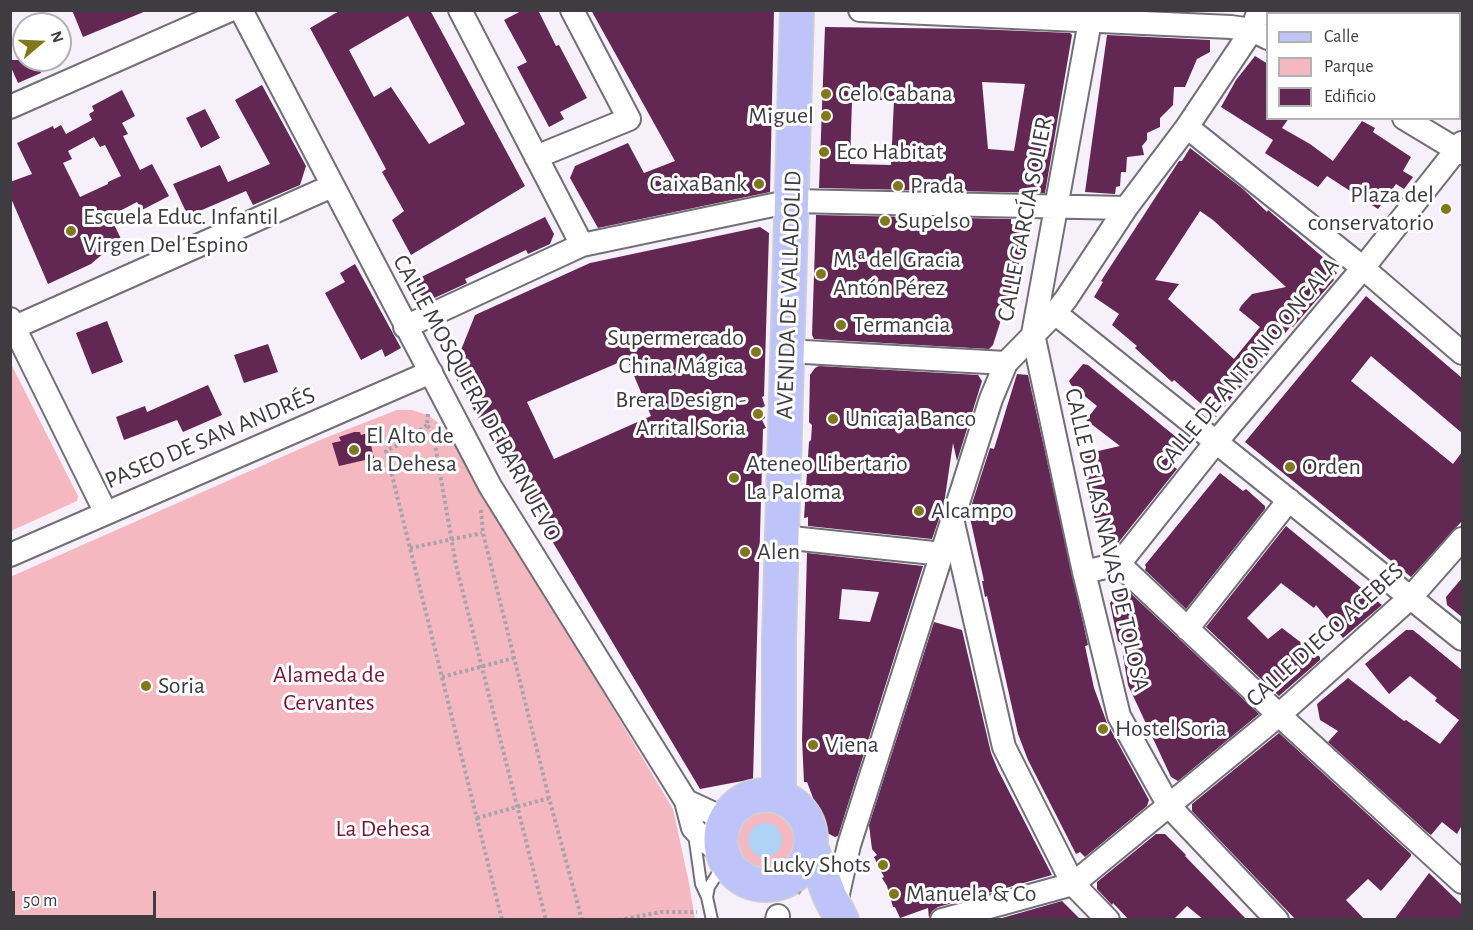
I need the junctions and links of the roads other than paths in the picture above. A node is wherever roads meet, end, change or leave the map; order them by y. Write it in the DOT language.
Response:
graph roads {
  1 [pos="230,10"];
  2 [pos="241,10"];
  3 [pos="460,10"];
  4 [pos="572,10"];
  5 [pos="860,10"];
  6 [pos="798,11"];
  7 [pos="1091,15"];
  8 [pos="1260,26"];
  9 [pos="10,107"];
  10 [pos="1408,120"];
  11 [pos="1187,127"];
  12 [pos="1461,149"];
  13 [pos="536,157"];
  14 [pos="332,186"];
  15 [pos="792,201"];
  16 [pos="1057,207"];
  17 [pos="1126,208"];
  18 [pos="582,245"];
  19 [pos="1363,268"];
  20 [pos="1055,314"];
  21 [pos="13,323"];
  22 [pos="405,327"];
  23 [pos="1033,333"];
  24 [pos="786,351"];
  25 [pos="1462,353"];
  26 [pos="1006,363"];
  27 [pos="431,372"];
  28 [pos="1216,442"];
  29 [pos="1289,500"];
  30 [pos="106,513"];
  31 [pos="953,523"];
  32 [pos="782,537"];
  33 [pos="1462,539"];
  34 [pos="943,554"];
  35 [pos="10,555"];
  36 [pos="1119,564"];
  37 [pos="1083,572"];
  38 [pos="1411,597"];
  39 [pos="1187,629"];
  40 [pos="1462,639"];
  41 [pos="1279,715"];
  42 [pos="779,796"];
  43 [pos="686,801"];
  44 [pos="1169,806"];
  45 [pos="693,828"];
  46 [pos="724,844"];
  47 [pos="811,847"];
  48 [pos="789,879"];
  49 [pos="1462,882"];
  50 [pos="1073,884"];
  51 [pos="707,897"];
  52 [pos="836,908"];
  53 [pos="712,918"];
  54 [pos="942,920"];
  55 [pos="1108,920"];
  56 [pos="1277,920"];
  1 -- 9 [label="street"];
  2 -- 14 [label="street, CALLE MOSQUERA DE BARNUEVO"];
  3 -- 13 [label="street"];
  4 -- 13 [label="street"];
  5 -- 7 [label="street"];
  6 -- 15 [label="main road, AVENIDA DE VALLADOLID"];
  7 -- 8 [label="street"];
  7 -- 16 [label="street, CALLE GARCÍA SOLIER"];
  8 -- 11 [label="street"];
  10 -- 12 [label="street"];
  11 -- 17 [label="street"];
  11 -- 19 [label="street"];
  12 -- 19 [label="street, CALLE DE ANTONIO ONCALA"];
  13 -- 18 [label="street"];
  14 -- 21 [label="street"];
  14 -- 22 [label="street, CALLE MOSQUERA DE BARNUEVO"];
  15 -- 16 [label="street"];
  15 -- 18 [label="street"];
  15 -- 24 [label="main road, AVENIDA DE VALLADOLID"];
  16 -- 17 [label="street"];
  16 -- 23 [label="street, CALLE GARCÍA SOLIER"];
  17 -- 20 [label="street"];
  18 -- 22 [label="street"];
  19 -- 25 [label="street"];
  19 -- 28 [label="street, CALLE DE ANTONIO ONCALA"];
  20 -- 23 [label="street"];
  20 -- 28 [label="street"];
  21 -- 30 [label="street"];
  22 -- 27 [label="street, CALLE MOSQUERA DE BARNUEVO"];
  23 -- 26 [label="street, CALLE GARCÍA SOLIER"];
  23 -- 37 [label="street, CALLE DE LAS NAVAS DE TOLOSA"];
  24 -- 26 [label="street"];
  24 -- 32 [label="main road, AVENIDA DE VALLADOLID"];
  26 -- 31 [label="street, CALLE GARCÍA SOLIER"];
  27 -- 30 [label="street, PASEO DE SAN ANDRÉS"];
  27 -- 43 [label="street, CALLE MOSQUERA DE BARNUEVO"];
  28 -- 29 [label="street"];
  28 -- 36 [label="street, CALLE DE ANTONIO ONCALA"];
  29 -- 38 [label="street"];
  29 -- 39 [label="street"];
  30 -- 35 [label="street, PASEO DE SAN ANDRÉS"];
  31 -- 34 [label="street, CALLE GARCÍA SOLIER"];
  31 -- 50 [label="street"];
  32 -- 34 [label="street"];
  32 -- 42 [label="main road, AVENIDA DE VALLADOLID"];
  33 -- 38 [label="street, CALLE DIEGO ACEBES"];
  34 -- 52 [label="street, CALLE GARCÍA SOLIER"];
  36 -- 37 [label="street"];
  36 -- 39 [label="street"];
  37 -- 44 [label="street, CALLE DE LAS NAVAS DE TOLOSA"];
  38 -- 40 [label="street"];
  38 -- 41 [label="street, CALLE DIEGO ACEBES"];
  39 -- 41 [label="street"];
  41 -- 44 [label="street, CALLE DIEGO ACEBES"];
  41 -- 49 [label="street"];
  42 -- 46 [label="main road"];
  42 -- 47 [label="main road"];
  43 -- 45 [label="street, CALLE MOSQUERA DE BARNUEVO"];
  43 -- 46 [label="street"];
  44 -- 50 [label="street, CALLE DIEGO ACEBES"];
  44 -- 56 [label="street, CALLE DE LAS NAVAS DE TOLOSA"];
  45 -- 46 [label="street"];
  45 -- 51 [label="lane"];
  46 -- 48 [label="main road"];
  46 -- 51 [label="lane"];
  47 -- 48 [label="main road"];
  47 -- 52 [label="main road"];
  48 -- 52 [label="main road"];
  50 -- 54 [label="street, CALLE DIEGO ACEBES"];
  50 -- 55 [label="street"];
  51 -- 53 [label="lane"];
}
